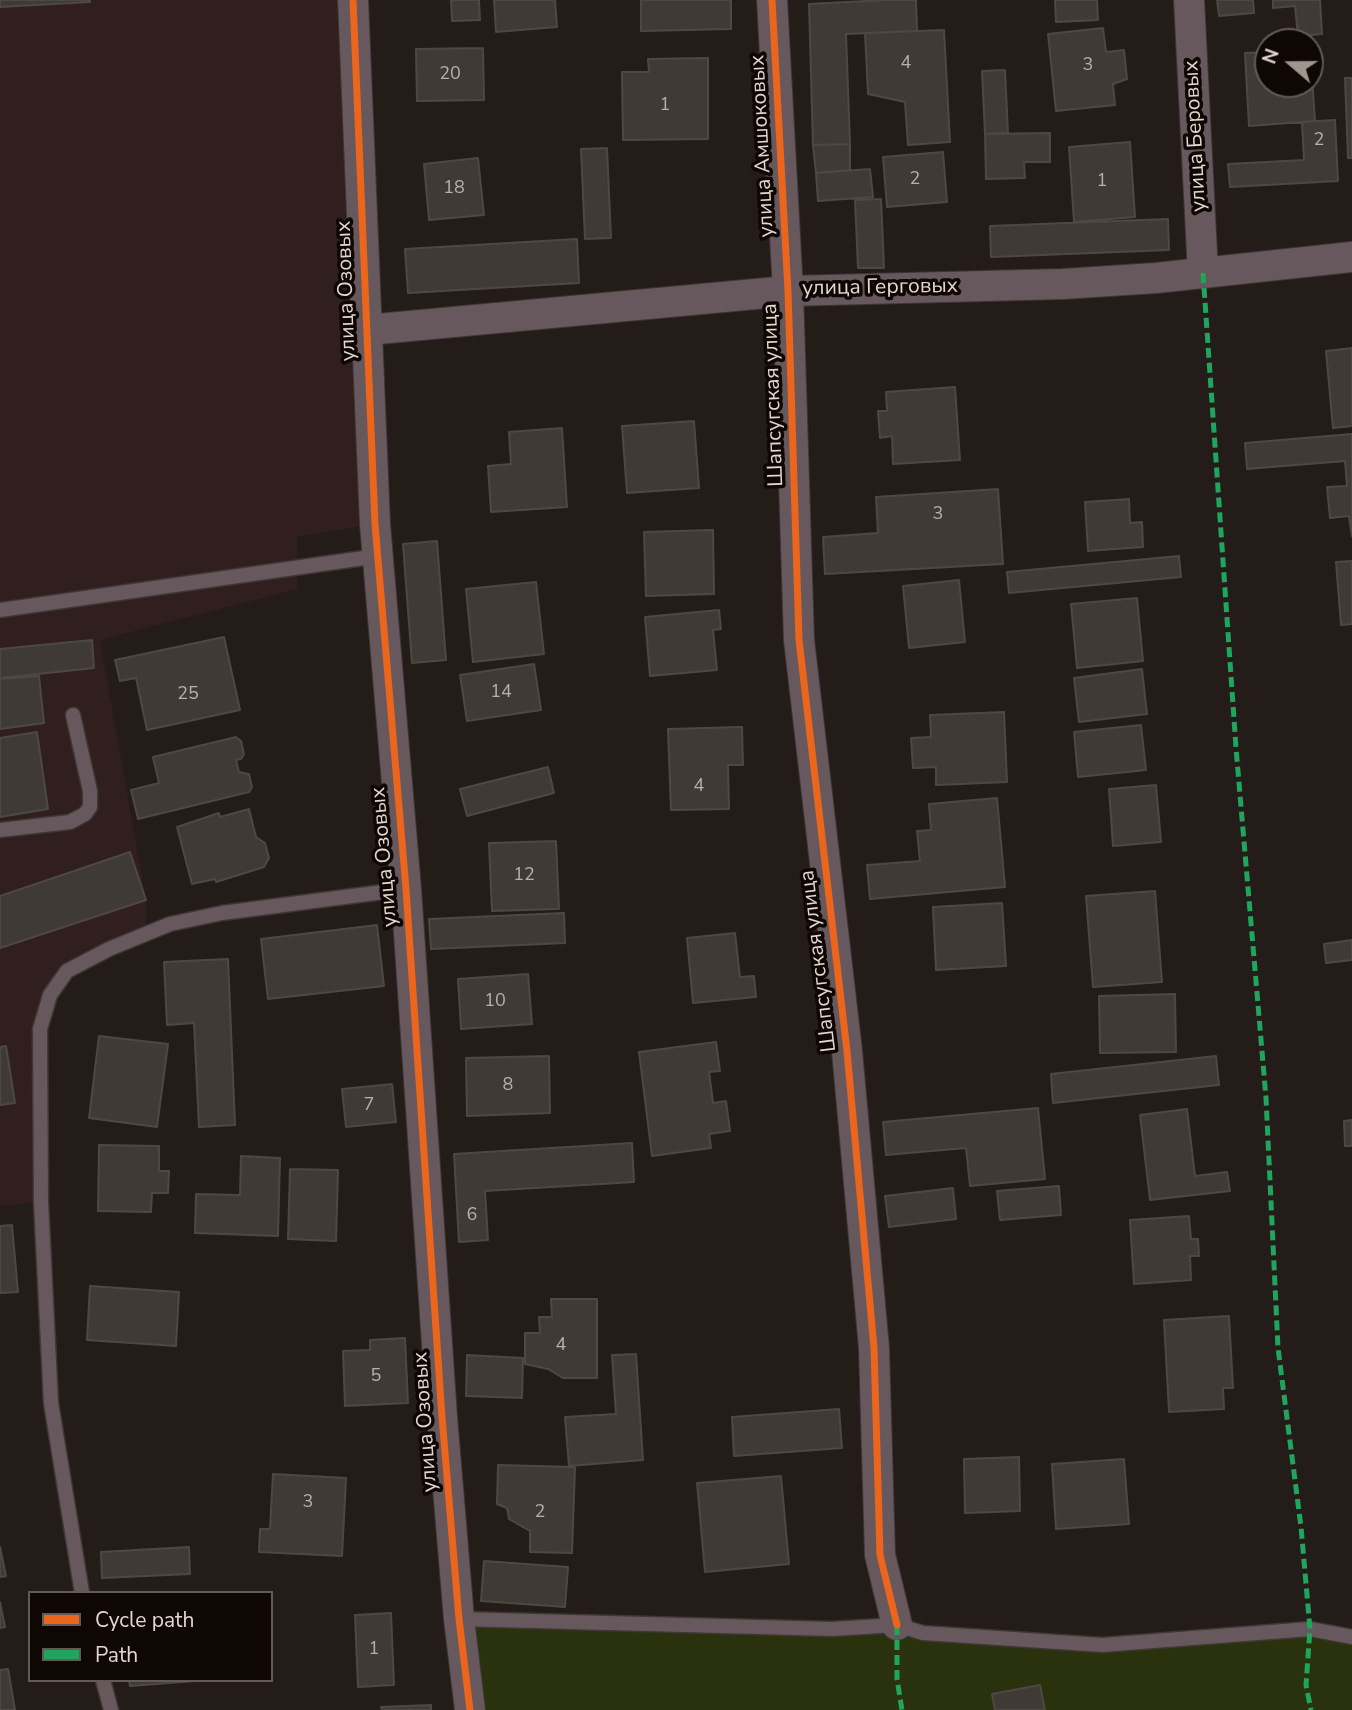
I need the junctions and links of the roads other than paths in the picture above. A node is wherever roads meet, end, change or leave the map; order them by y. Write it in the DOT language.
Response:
graph roads {
  1 [pos="353,0"];
  2 [pos="772,0"];
  3 [pos="1189,0"];
  4 [pos="1352,257"];
  5 [pos="1203,273"];
  6 [pos="788,291"];
  7 [pos="367,330"];
  8 [pos="378,556"];
  9 [pos="0,610"];
  10 [pos="73,715"];
  11 [pos="0,830"];
  12 [pos="405,889"];
  13 [pos="82,1591"];
  14 [pos="459,1619"];
  15 [pos="897,1625"];
  16 [pos="1352,1637"];
  17 [pos="104,1682"];
  18 [pos="111,1710"];
  19 [pos="470,1710"];
  1 -- 7 [label="street, улица Озовых"];
  2 -- 6 [label="street, улица Амшоковых"];
  3 -- 5 [label="street, улица Беровых"];
  4 -- 5 [label="street, улица Герговых"];
  5 -- 6 [label="street, улица Герговых"];
  6 -- 7 [label="street, улица Герговых"];
  6 -- 15 [label="street, Шапсугская улица"];
  7 -- 8 [label="street, улица Озовых"];
  8 -- 9 [label="lane"];
  8 -- 12 [label="street, улица Озовых"];
  10 -- 11 [label="lane"];
  12 -- 13 [label="lane"];
  12 -- 14 [label="street, улица Озовых"];
  14 -- 15 [label="lane"];
  14 -- 19 [label="street, улица Озовых"];
  15 -- 16 [label="lane"];
  17 -- 18 [label="lane"];
}
